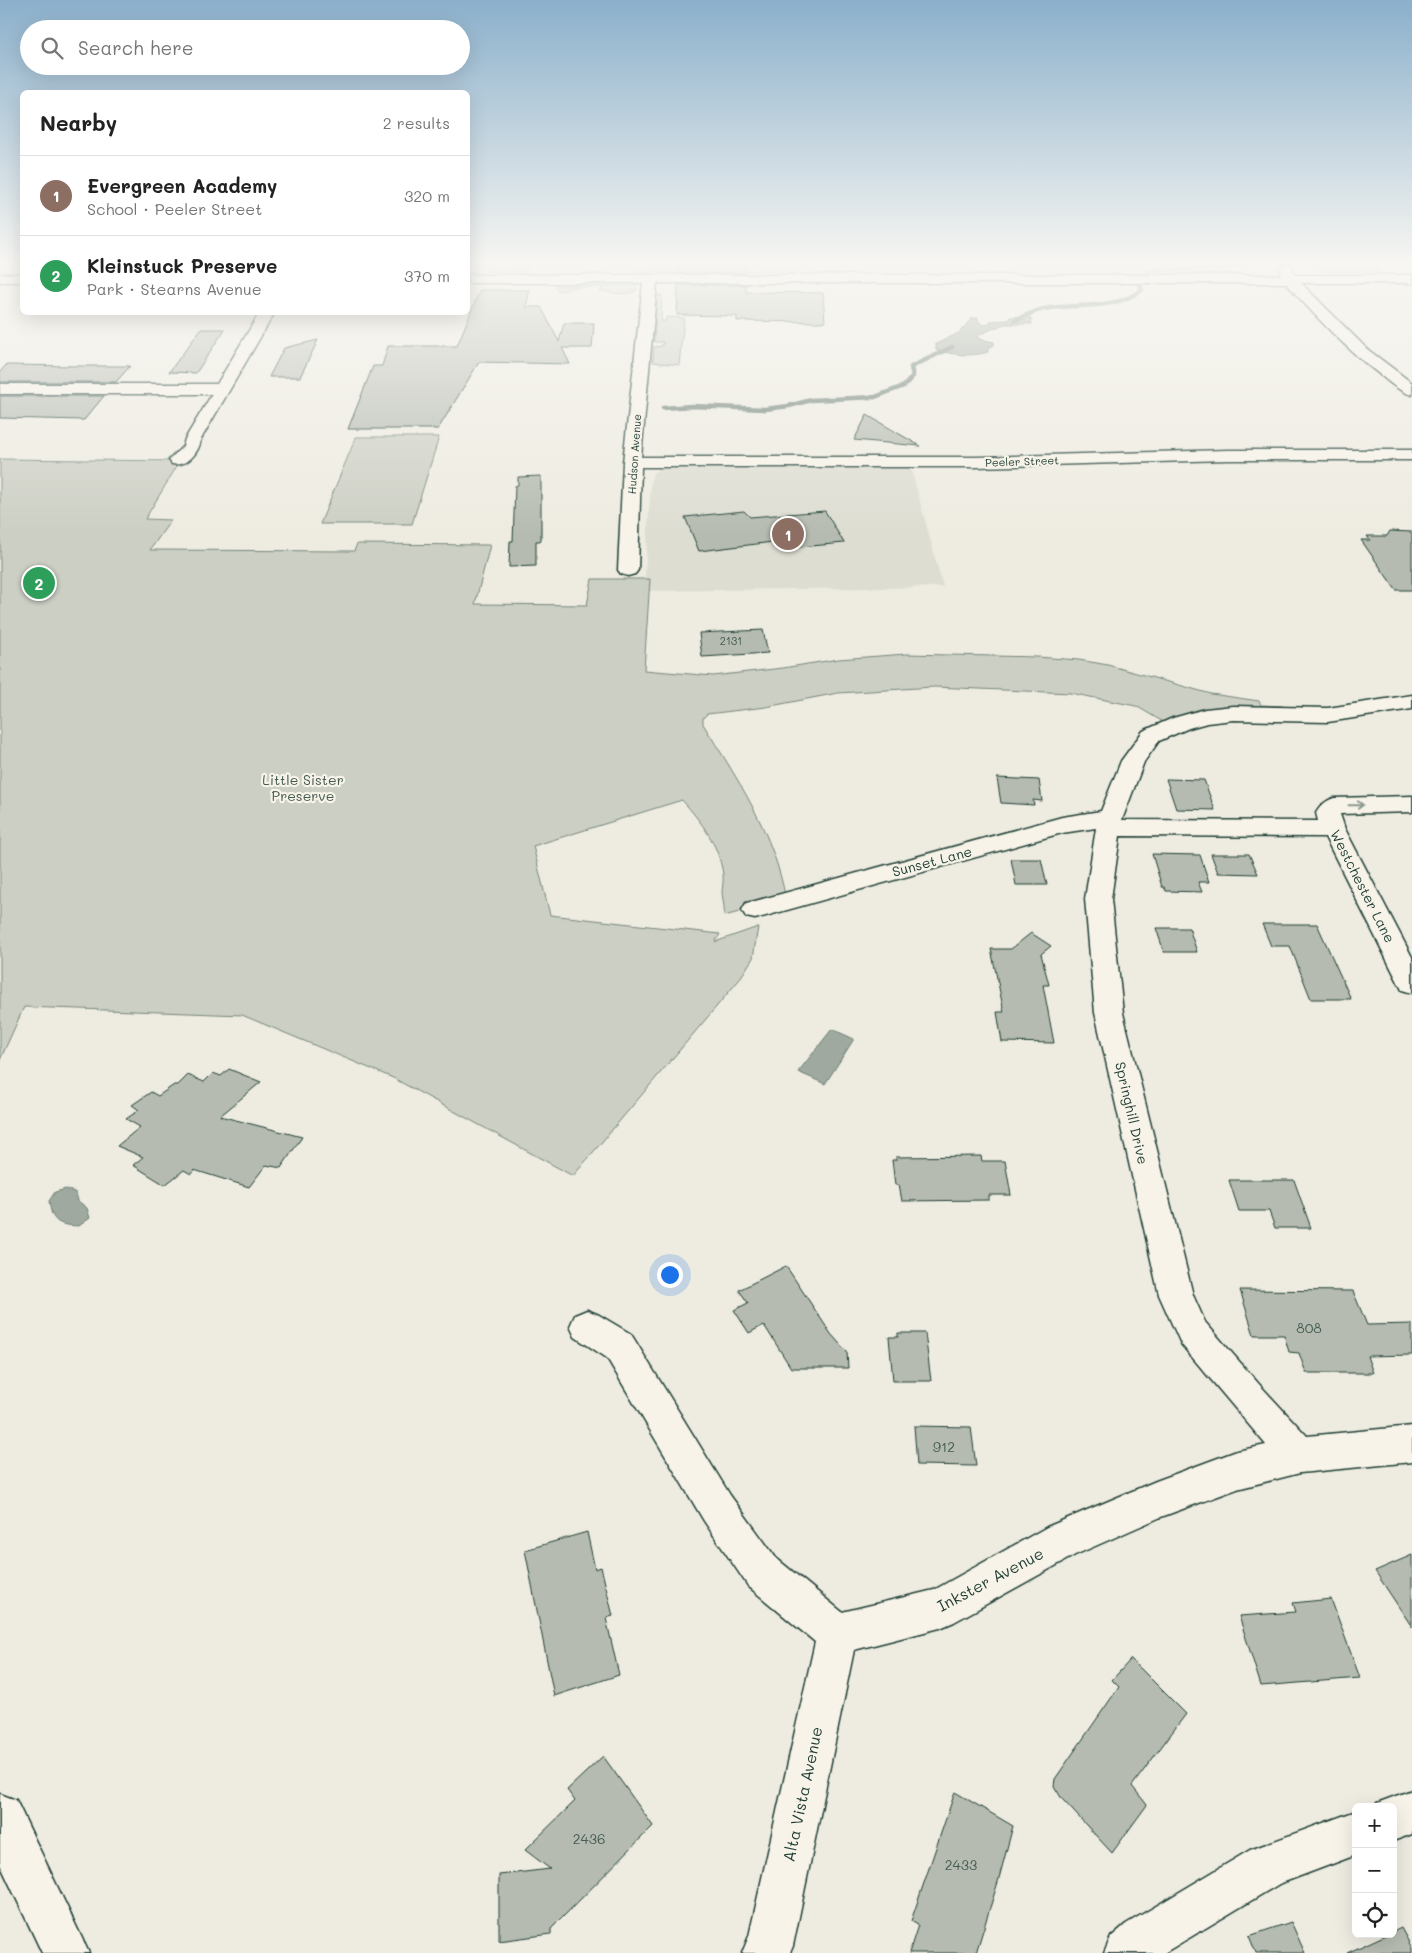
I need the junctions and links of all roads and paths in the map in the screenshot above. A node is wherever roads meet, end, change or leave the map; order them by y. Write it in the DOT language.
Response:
graph roads {
  1 [pos="243,353"];
  2 [pos="643,353"];
  3 [pos="1361,353"];
  4 [pos="222,389"];
  5 [pos="0,390"];
  6 [pos="1412,390"];
  7 [pos="1412,455"];
  8 [pos="178,460"];
  9 [pos="632,462"];
  10 [pos="628,570"];
  11 [pos="1412,702"];
  12 [pos="1412,804"];
  13 [pos="1110,823"];
  14 [pos="1333,829"];
  15 [pos="755,910"];
  16 [pos="1412,983"];
  17 [pos="587,1326"];
  18 [pos="1412,1444"];
  19 [pos="1300,1455"];
  20 [pos="837,1634"];
  21 [pos="1412,1812"];
  22 [pos="0,1816"];
  23 [pos="1397,1818"];
  24 [pos="1352,1834"];
  25 [pos="66,1953"];
  26 [pos="765,1953"];
  27 [pos="1127,1953"];
  1 -- 4 [label="street"];
  2 -- 9 [label="street, Hudson Avenue"];
  3 -- 6 [label="street"];
  4 -- 5 [label="street"];
  4 -- 8 [label="street"];
  7 -- 9 [label="street, Peeler Street"];
  9 -- 10 [label="street, Hudson Avenue"];
  11 -- 13 [label="street, Springhill Drive"];
  14 -- 12 [label="street, Westchester Lane, one-way"];
  13 -- 14 [label="street, Sunset Lane"];
  13 -- 15 [label="street, Sunset Lane"];
  13 -- 19 [label="street, Springhill Drive"];
  14 -- 16 [label="street, Westchester Lane"];
  17 -- 20 [label="street"];
  18 -- 19 [label="street, Inkster Avenue"];
  19 -- 20 [label="street, Inkster Avenue"];
  20 -- 26 [label="street, Alta Vista Avenue"];
  21 -- 23 [label="street"];
  22 -- 25 [label="street"];
  24 -- 27 [label="street"];
}
